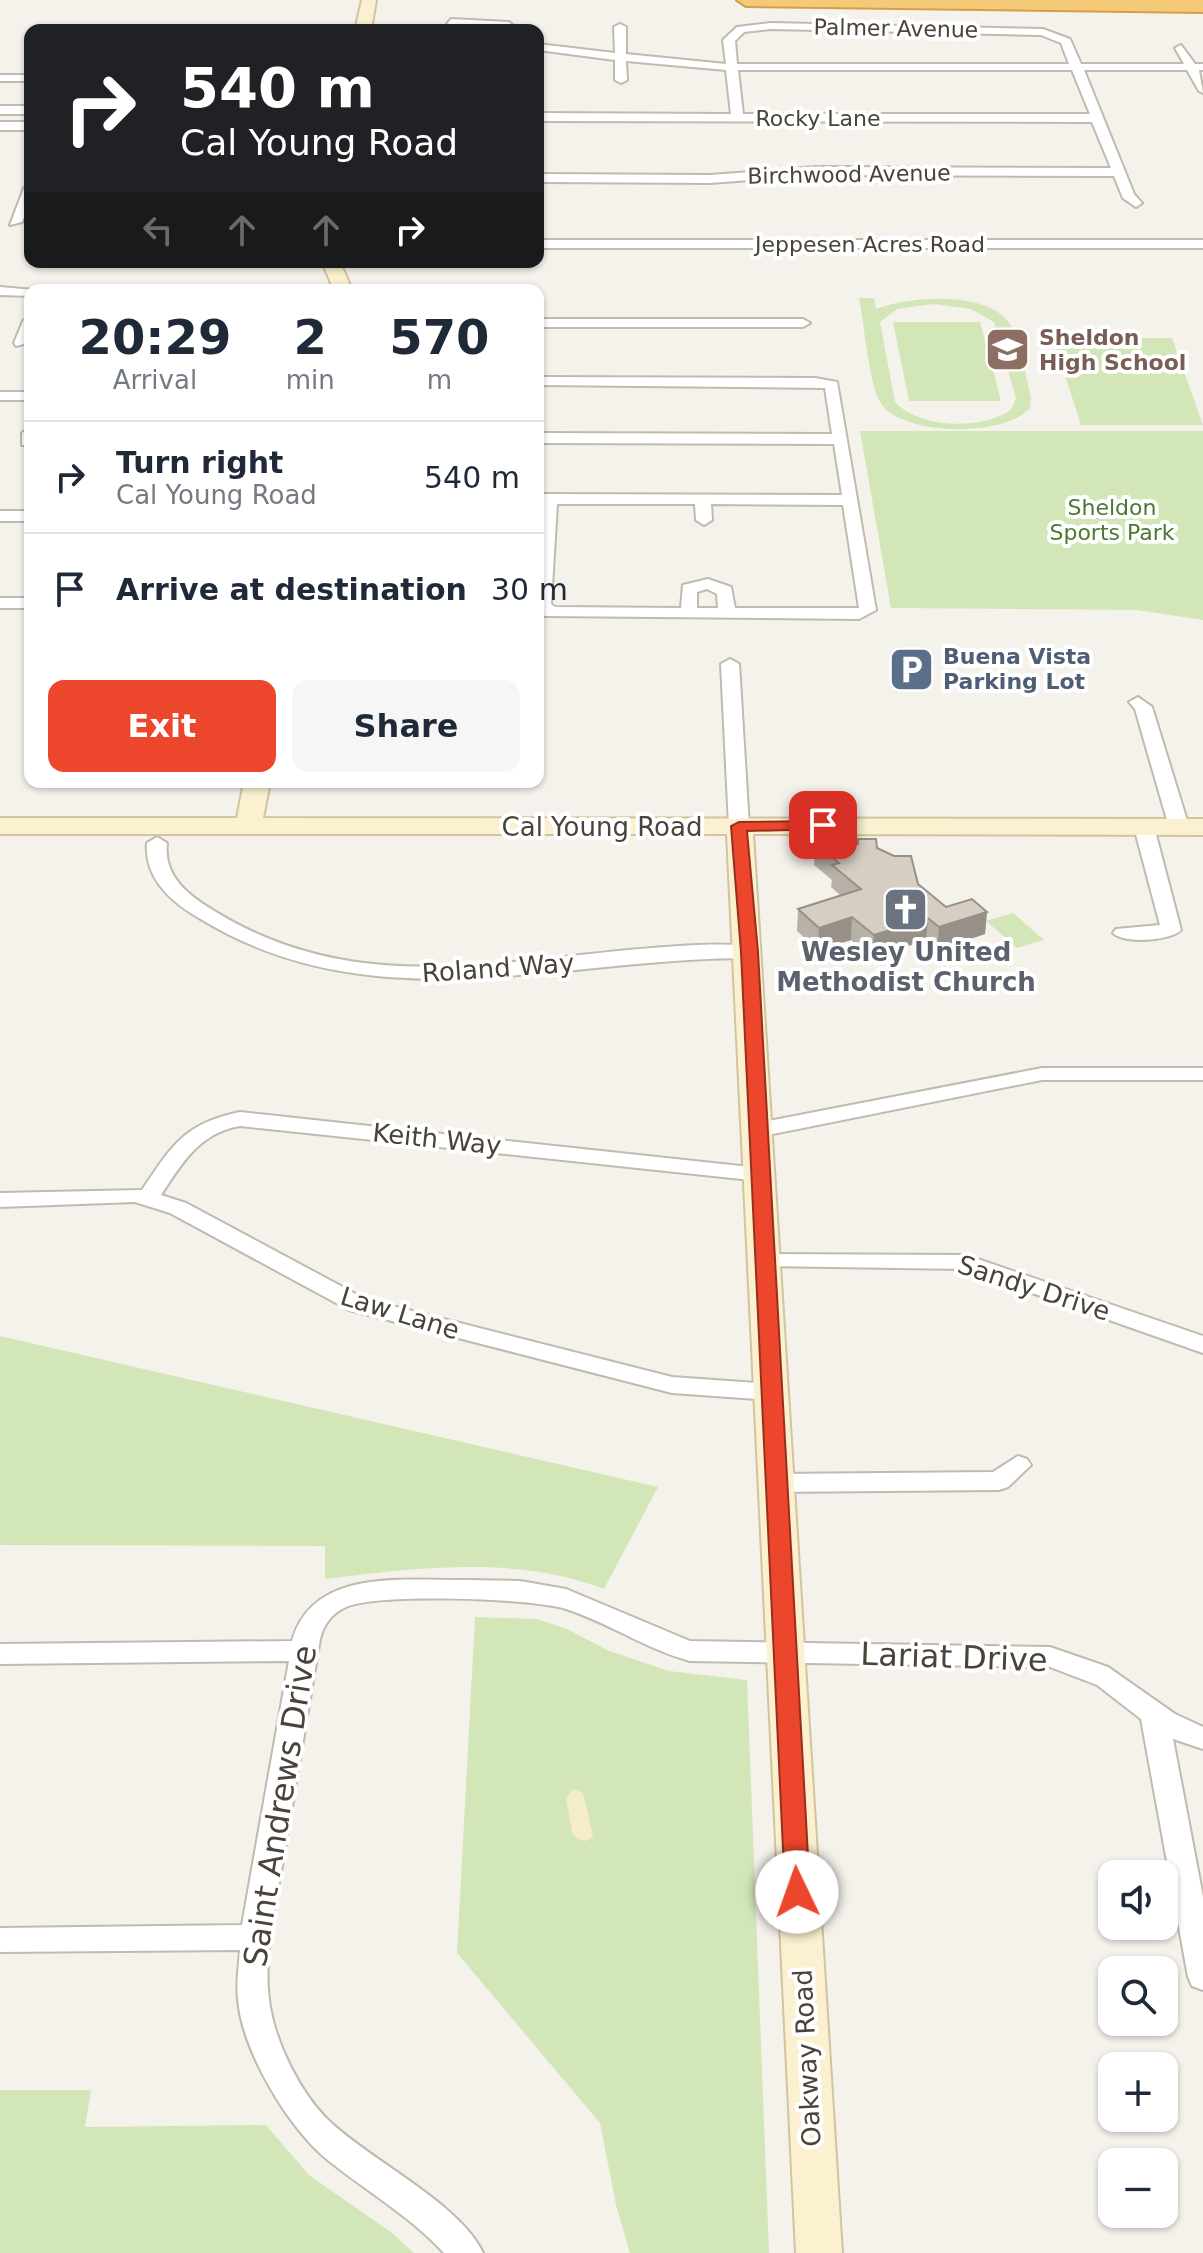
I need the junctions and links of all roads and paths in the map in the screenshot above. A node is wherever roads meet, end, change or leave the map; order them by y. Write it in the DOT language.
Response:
graph roads {
  1 [pos="746,0"];
  2 [pos="1061,0"];
  3 [pos="369,2"];
  4 [pos="1014,4"];
  5 [pos="1203,4"];
  6 [pos="1203,13"];
  7 [pos="451,22"];
  8 [pos="364,24"];
  9 [pos="504,24"];
  10 [pos="620,27"];
  11 [pos="544,48"];
  12 [pos="1181,48"];
  13 [pos="620,58"];
  14 [pos="732,67"];
  15 [pos="1197,67"];
  16 [pos="1076,68"];
  17 [pos="0,78"];
  18 [pos="24,78"];
  19 [pos="621,80"];
  20 [pos="1203,89"];
  21 [pos="0,110"];
  22 [pos="24,110"];
  23 [pos="544,117"];
  24 [pos="737,118"];
  25 [pos="1097,118"];
  26 [pos="0,126"];
  27 [pos="24,126"];
  28 [pos="1119,172"];
  29 [pos="544,177"];
  30 [pos="24,197"];
  31 [pos="1136,203"];
  32 [pos="7,222"];
  33 [pos="544,244"];
  34 [pos="1203,244"];
  35 [pos="0,291"];
  36 [pos="24,292"];
  37 [pos="544,323"];
  38 [pos="803,323"];
  39 [pos="24,336"];
  40 [pos="21,343"];
  41 [pos="544,381"];
  42 [pos="0,396"];
  43 [pos="24,396"];
  44 [pos="544,438"];
  45 [pos="842,439"];
  46 [pos="544,499"];
  47 [pos="703,500"];
  48 [pos="852,500"];
  49 [pos="0,516"];
  50 [pos="24,516"];
  51 [pos="704,520"];
  52 [pos="0,603"];
  53 [pos="24,603"];
  54 [pos="544,606"];
  55 [pos="689,614"];
  56 [pos="727,614"];
  57 [pos="730,664"];
  58 [pos="1138,702"];
  59 [pos="256,788"];
  60 [pos="0,826"];
  61 [pos="249,826"];
  62 [pos="739,826"];
  63 [pos="1144,827"];
  64 [pos="1191,827"];
  65 [pos="157,843"];
  66 [pos="1123,933"];
  67 [pos="749,952"];
  68 [pos="1203,1074"];
  69 [pos="758,1130"];
  70 [pos="760,1174"];
  71 [pos="149,1197"];
  72 [pos="0,1200"];
  73 [pos="764,1261"];
  74 [pos="1203,1345"];
  75 [pos="770,1392"];
  76 [pos="1018,1465"];
  77 [pos="774,1483"];
  78 [pos="303,1651"];
  79 [pos="0,1654"];
  80 [pos="783,1654"];
  81 [pos="1155,1718"];
  82 [pos="1203,1738"];
  83 [pos="1203,1744"];
  84 [pos="1164,1768"];
  85 [pos="255,1937"];
  86 [pos="0,1940"];
  87 [pos="1203,1977"];
  88 [pos="466,2253"];
  89 [pos="819,2253"];
  1 -- 4 [label="highway"];
  2 -- 5 [label="highway"];
  3 -- 8 [label="main road"];
  4 -- 5 [label="highway"];
  4 -- 6 [label="highway"];
  7 -- 9 [label="street"];
  10 -- 13 [label="street"];
  11 -- 13 [label="street"];
  12 -- 15 [label="street"];
  13 -- 14 [label="street"];
  13 -- 19 [label="street"];
  14 -- 16 [label="street"];
  14 -- 16 [label="street, Palmer Avenue"];
  14 -- 24 [label="street"];
  15 -- 16 [label="street"];
  15 -- 20 [label="street"];
  16 -- 25 [label="street"];
  17 -- 18 [label="street"];
  21 -- 22 [label="street"];
  23 -- 24 [label="street, Rocky Lane"];
  24 -- 25 [label="street, Rocky Lane"];
  25 -- 28 [label="street"];
  26 -- 27 [label="street"];
  28 -- 29 [label="street, Birchwood Avenue"];
  28 -- 31 [label="street"];
  30 -- 32 [label="street"];
  33 -- 34 [label="street, Jeppesen Acres Road"];
  35 -- 36 [label="street"];
  37 -- 38 [label="street"];
  39 -- 40 [label="street"];
  41 -- 45 [label="street"];
  42 -- 43 [label="street"];
  44 -- 45 [label="street"];
  45 -- 48 [label="street"];
  46 -- 47 [label="street"];
  47 -- 48 [label="street"];
  47 -- 51 [label="street"];
  48 -- 56 [label="street"];
  49 -- 50 [label="street"];
  52 -- 53 [label="street"];
  54 -- 55 [label="street"];
  55 -- 56 [label="street"];
  55 -- 56 [label="street"];
  57 -- 62 [label="street, Oakway Road"];
  58 -- 64 [label="street"];
  59 -- 61 [label="main road"];
  60 -- 61 [label="main road, Cal Young Road"];
  61 -- 62 [label="main road, Cal Young Road"];
  62 -- 63 [label="main road, Cal Young Road"];
  62 -- 67 [label="main road, Oakway Road"];
  63 -- 64 [label="main road, Cal Young Road"];
  63 -- 66 [label="street"];
  65 -- 67 [label="street, Roland Way"];
  67 -- 69 [label="main road, Oakway Road"];
  68 -- 69 [label="street"];
  69 -- 70 [label="main road, Oakway Road"];
  70 -- 71 [label="street, Keith Way"];
  70 -- 73 [label="main road, Oakway Road"];
  71 -- 72 [label="street, Law Lane"];
  71 -- 75 [label="street, Law Lane"];
  73 -- 74 [label="street, Sandy Drive"];
  73 -- 75 [label="main road, Oakway Road"];
  75 -- 77 [label="main road, Oakway Road"];
  76 -- 77 [label="street"];
  77 -- 80 [label="main road, Oakway Road"];
  78 -- 79 [label="street"];
  78 -- 80 [label="street, Saint Andrews Drive"];
  78 -- 85 [label="street, Saint Andrews Drive"];
  80 -- 81 [label="street, Lariat Drive"];
  80 -- 89 [label="main road, Oakway Road"];
  81 -- 82 [label="street, Lariat Drive"];
  81 -- 84 [label="street"];
  83 -- 84 [label="street"];
  84 -- 87 [label="street"];
  85 -- 86 [label="street"];
  85 -- 88 [label="street, Saint Andrews Drive"];
}
